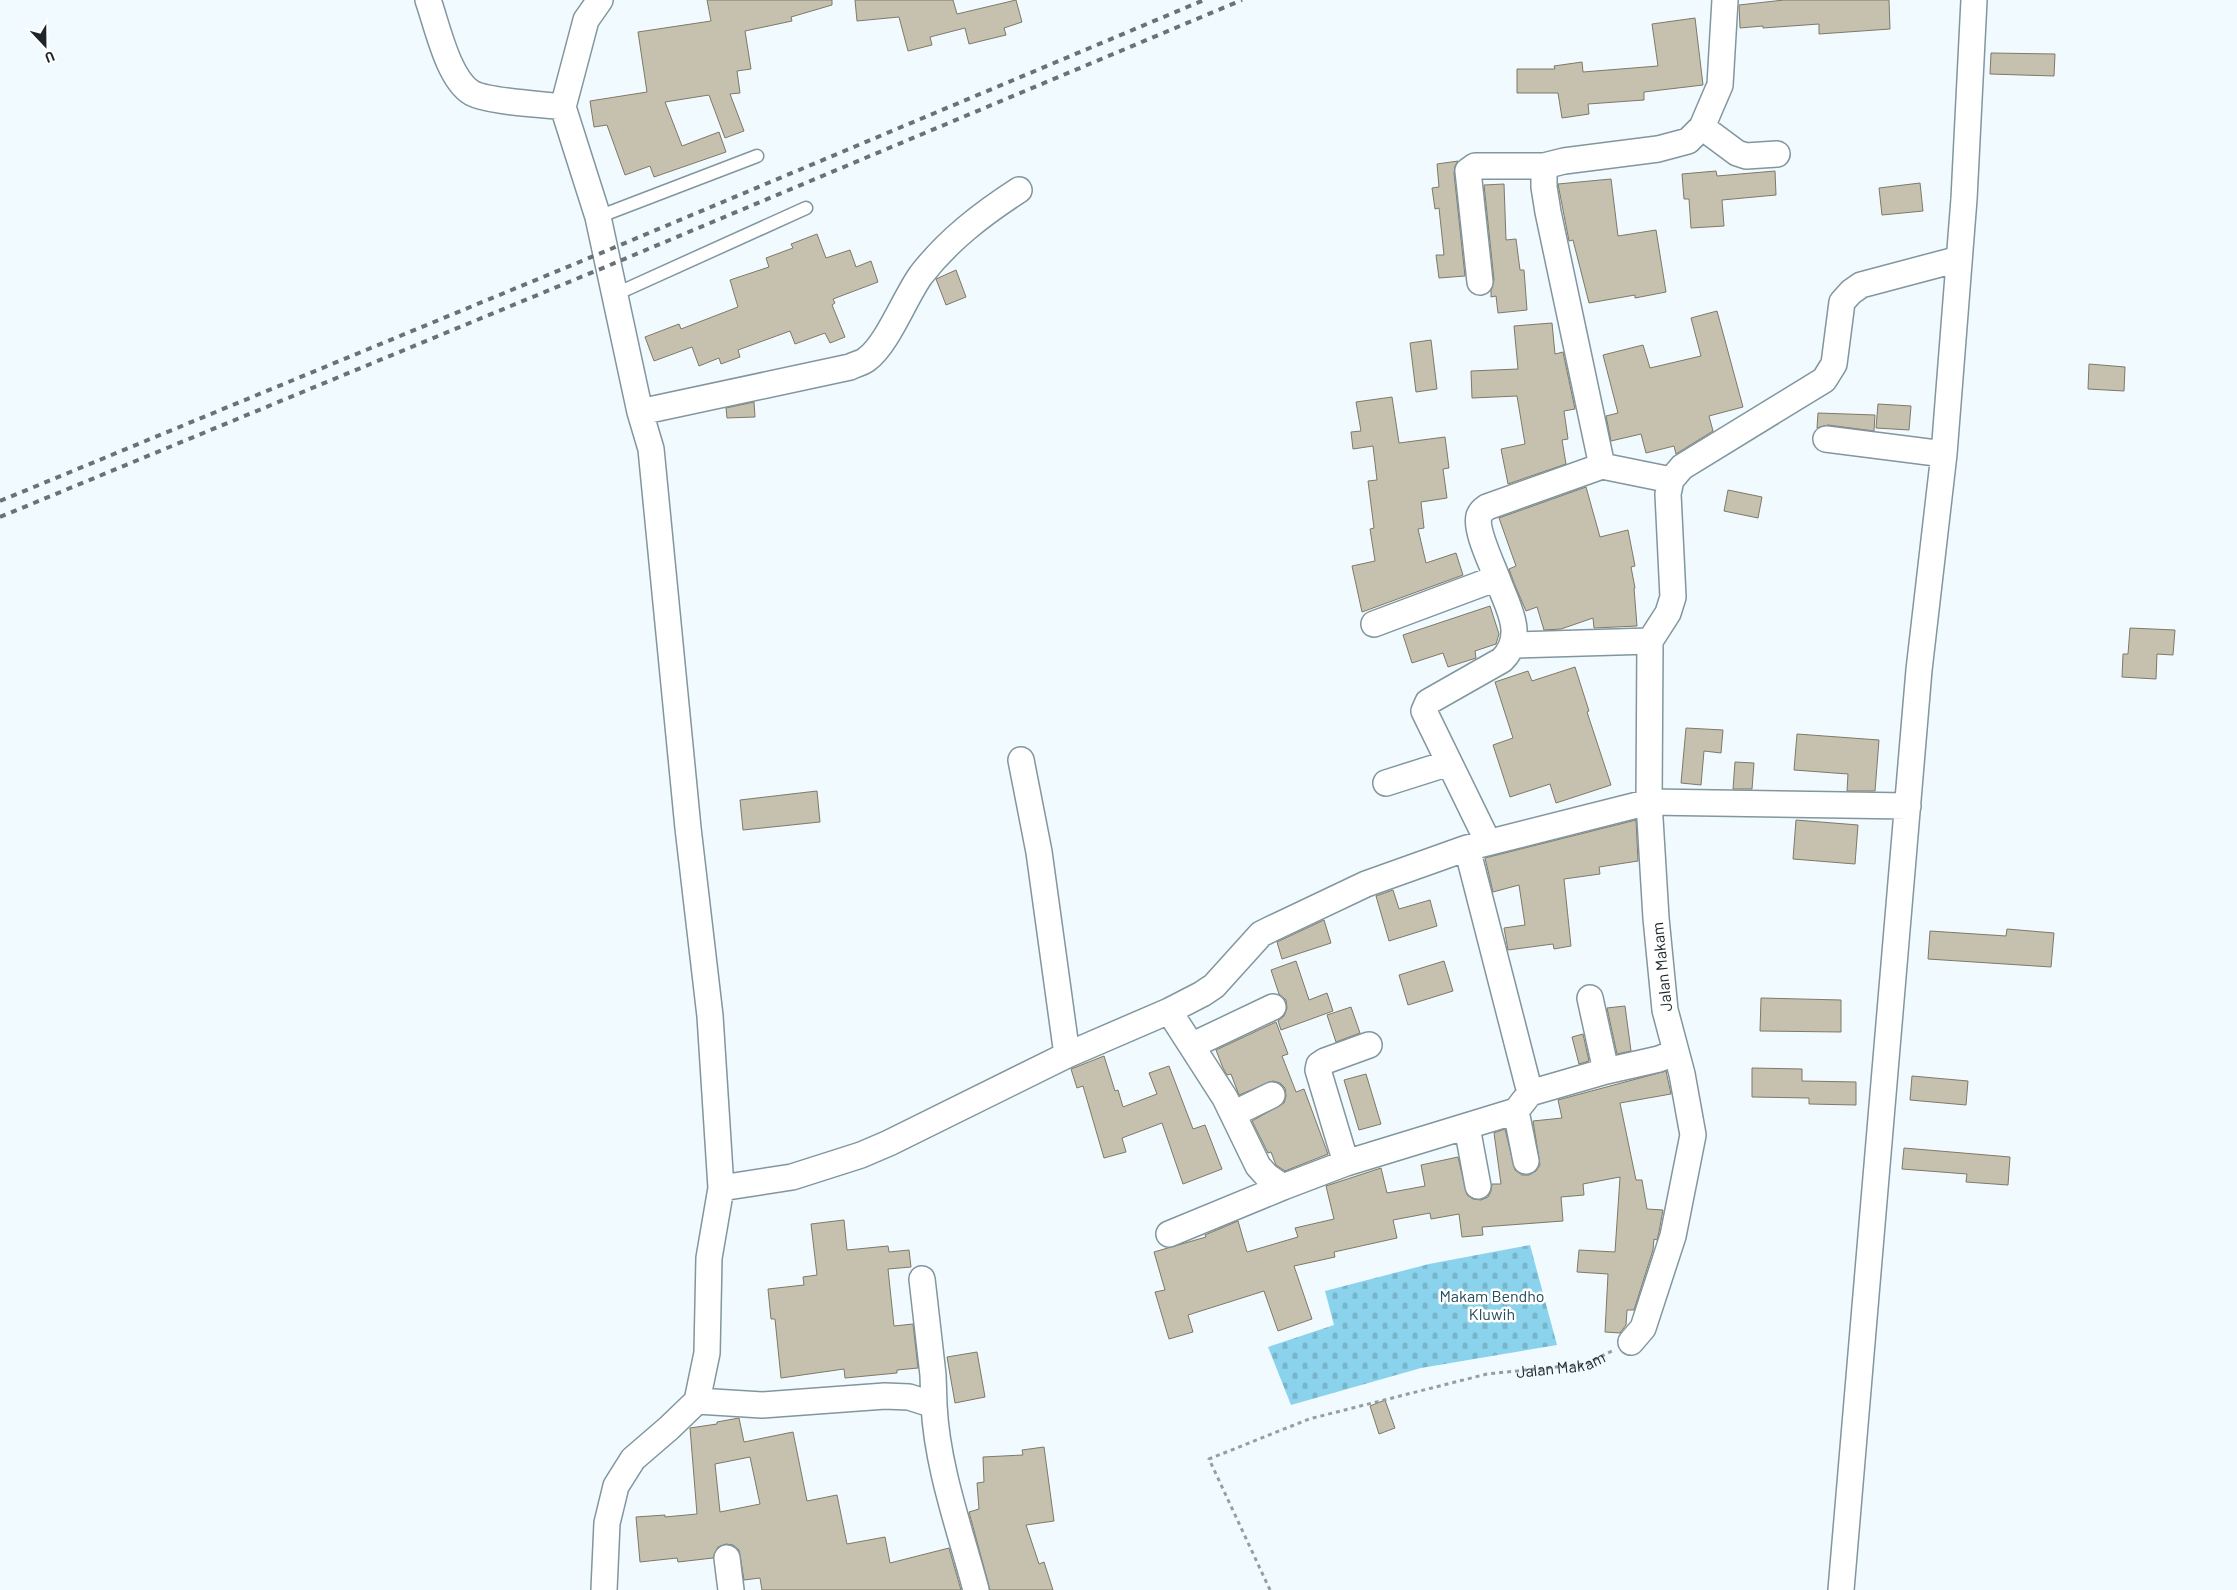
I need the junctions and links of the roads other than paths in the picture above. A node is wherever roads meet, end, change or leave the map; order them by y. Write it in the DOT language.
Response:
graph roads {
  1 [pos="428,0"];
  2 [pos="600,0"];
  3 [pos="1725,0"];
  4 [pos="1974,0"];
  5 [pos="562,107"];
  6 [pos="1702,127"];
  7 [pos="1777,154"];
  8 [pos="757,156"];
  9 [pos="1544,166"];
  10 [pos="1019,190"];
  11 [pos="806,208"];
  12 [pos="598,217"];
  13 [pos="1959,259"];
  14 [pos="1480,282"];
  15 [pos="616,294"];
  16 [pos="640,412"];
  17 [pos="1826,439"];
  18 [pos="1944,454"];
  19 [pos="1602,466"];
  20 [pos="1671,480"];
  21 [pos="1497,578"];
  22 [pos="1374,624"];
  23 [pos="1650,641"];
  24 [pos="1512,645"];
  25 [pos="1020,760"];
  26 [pos="1449,763"];
  27 [pos="1386,782"];
  28 [pos="1649,802"];
  29 [pos="1908,806"];
  30 [pos="1478,845"];
  31 [pos="1590,998"];
  32 [pos="1273,1007"];
  33 [pos="1169,1011"];
  34 [pos="1193,1045"];
  35 [pos="1369,1045"];
  36 [pos="1676,1052"];
  37 [pos="1067,1055"];
  38 [pos="1606,1071"];
  39 [pos="1272,1095"];
  40 [pos="1523,1102"];
  41 [pos="1233,1114"];
  42 [pos="1467,1127"];
  43 [pos="1526,1161"];
  44 [pos="1346,1163"];
  45 [pos="1478,1186"];
  46 [pos="1283,1187"];
  47 [pos="721,1188"];
  48 [pos="1169,1234"];
  49 [pos="922,1279"];
  50 [pos="1631,1342"];
  51 [pos="697,1401"];
  52 [pos="934,1405"];
  53 [pos="727,1558"];
  54 [pos="604,1590"];
  55 [pos="731,1590"];
  56 [pos="976,1590"];
  57 [pos="1841,1590"];
  1 -- 5 [label="street"];
  2 -- 5 [label="street"];
  3 -- 6 [label="street"];
  4 -- 13 [label="street"];
  5 -- 12 [label="street"];
  6 -- 7 [label="street"];
  6 -- 9 [label="street"];
  8 -- 12 [label="lane"];
  9 -- 14 [label="street"];
  9 -- 19 [label="street"];
  10 -- 16 [label="street"];
  11 -- 15 [label="lane"];
  12 -- 15 [label="street"];
  13 -- 18 [label="street"];
  13 -- 20 [label="street"];
  15 -- 16 [label="street"];
  16 -- 47 [label="street"];
  17 -- 18 [label="street"];
  18 -- 29 [label="street"];
  19 -- 20 [label="street"];
  19 -- 21 [label="street"];
  20 -- 23 [label="street"];
  21 -- 22 [label="street"];
  21 -- 24 [label="street"];
  23 -- 24 [label="street"];
  23 -- 28 [label="street, Jalan Makam"];
  24 -- 26 [label="street"];
  25 -- 37 [label="street"];
  26 -- 27 [label="street"];
  26 -- 30 [label="street"];
  28 -- 29 [label="street"];
  28 -- 30 [label="street"];
  28 -- 36 [label="street, Jalan Makam"];
  29 -- 57 [label="street"];
  30 -- 33 [label="street"];
  30 -- 40 [label="street"];
  31 -- 38 [label="street"];
  32 -- 34 [label="street"];
  33 -- 34 [label="street"];
  33 -- 37 [label="street"];
  34 -- 41 [label="street"];
  35 -- 44 [label="street"];
  36 -- 38 [label="street"];
  36 -- 50 [label="street, Jalan Makam"];
  37 -- 47 [label="street"];
  38 -- 40 [label="street"];
  39 -- 41 [label="street"];
  40 -- 42 [label="street"];
  40 -- 43 [label="street"];
  41 -- 46 [label="street"];
  42 -- 44 [label="street"];
  42 -- 45 [label="street"];
  44 -- 46 [label="street"];
  46 -- 48 [label="street"];
  47 -- 51 [label="street"];
  49 -- 52 [label="street"];
  51 -- 52 [label="street"];
  51 -- 54 [label="street"];
  52 -- 56 [label="street"];
  53 -- 55 [label="street"];
}
